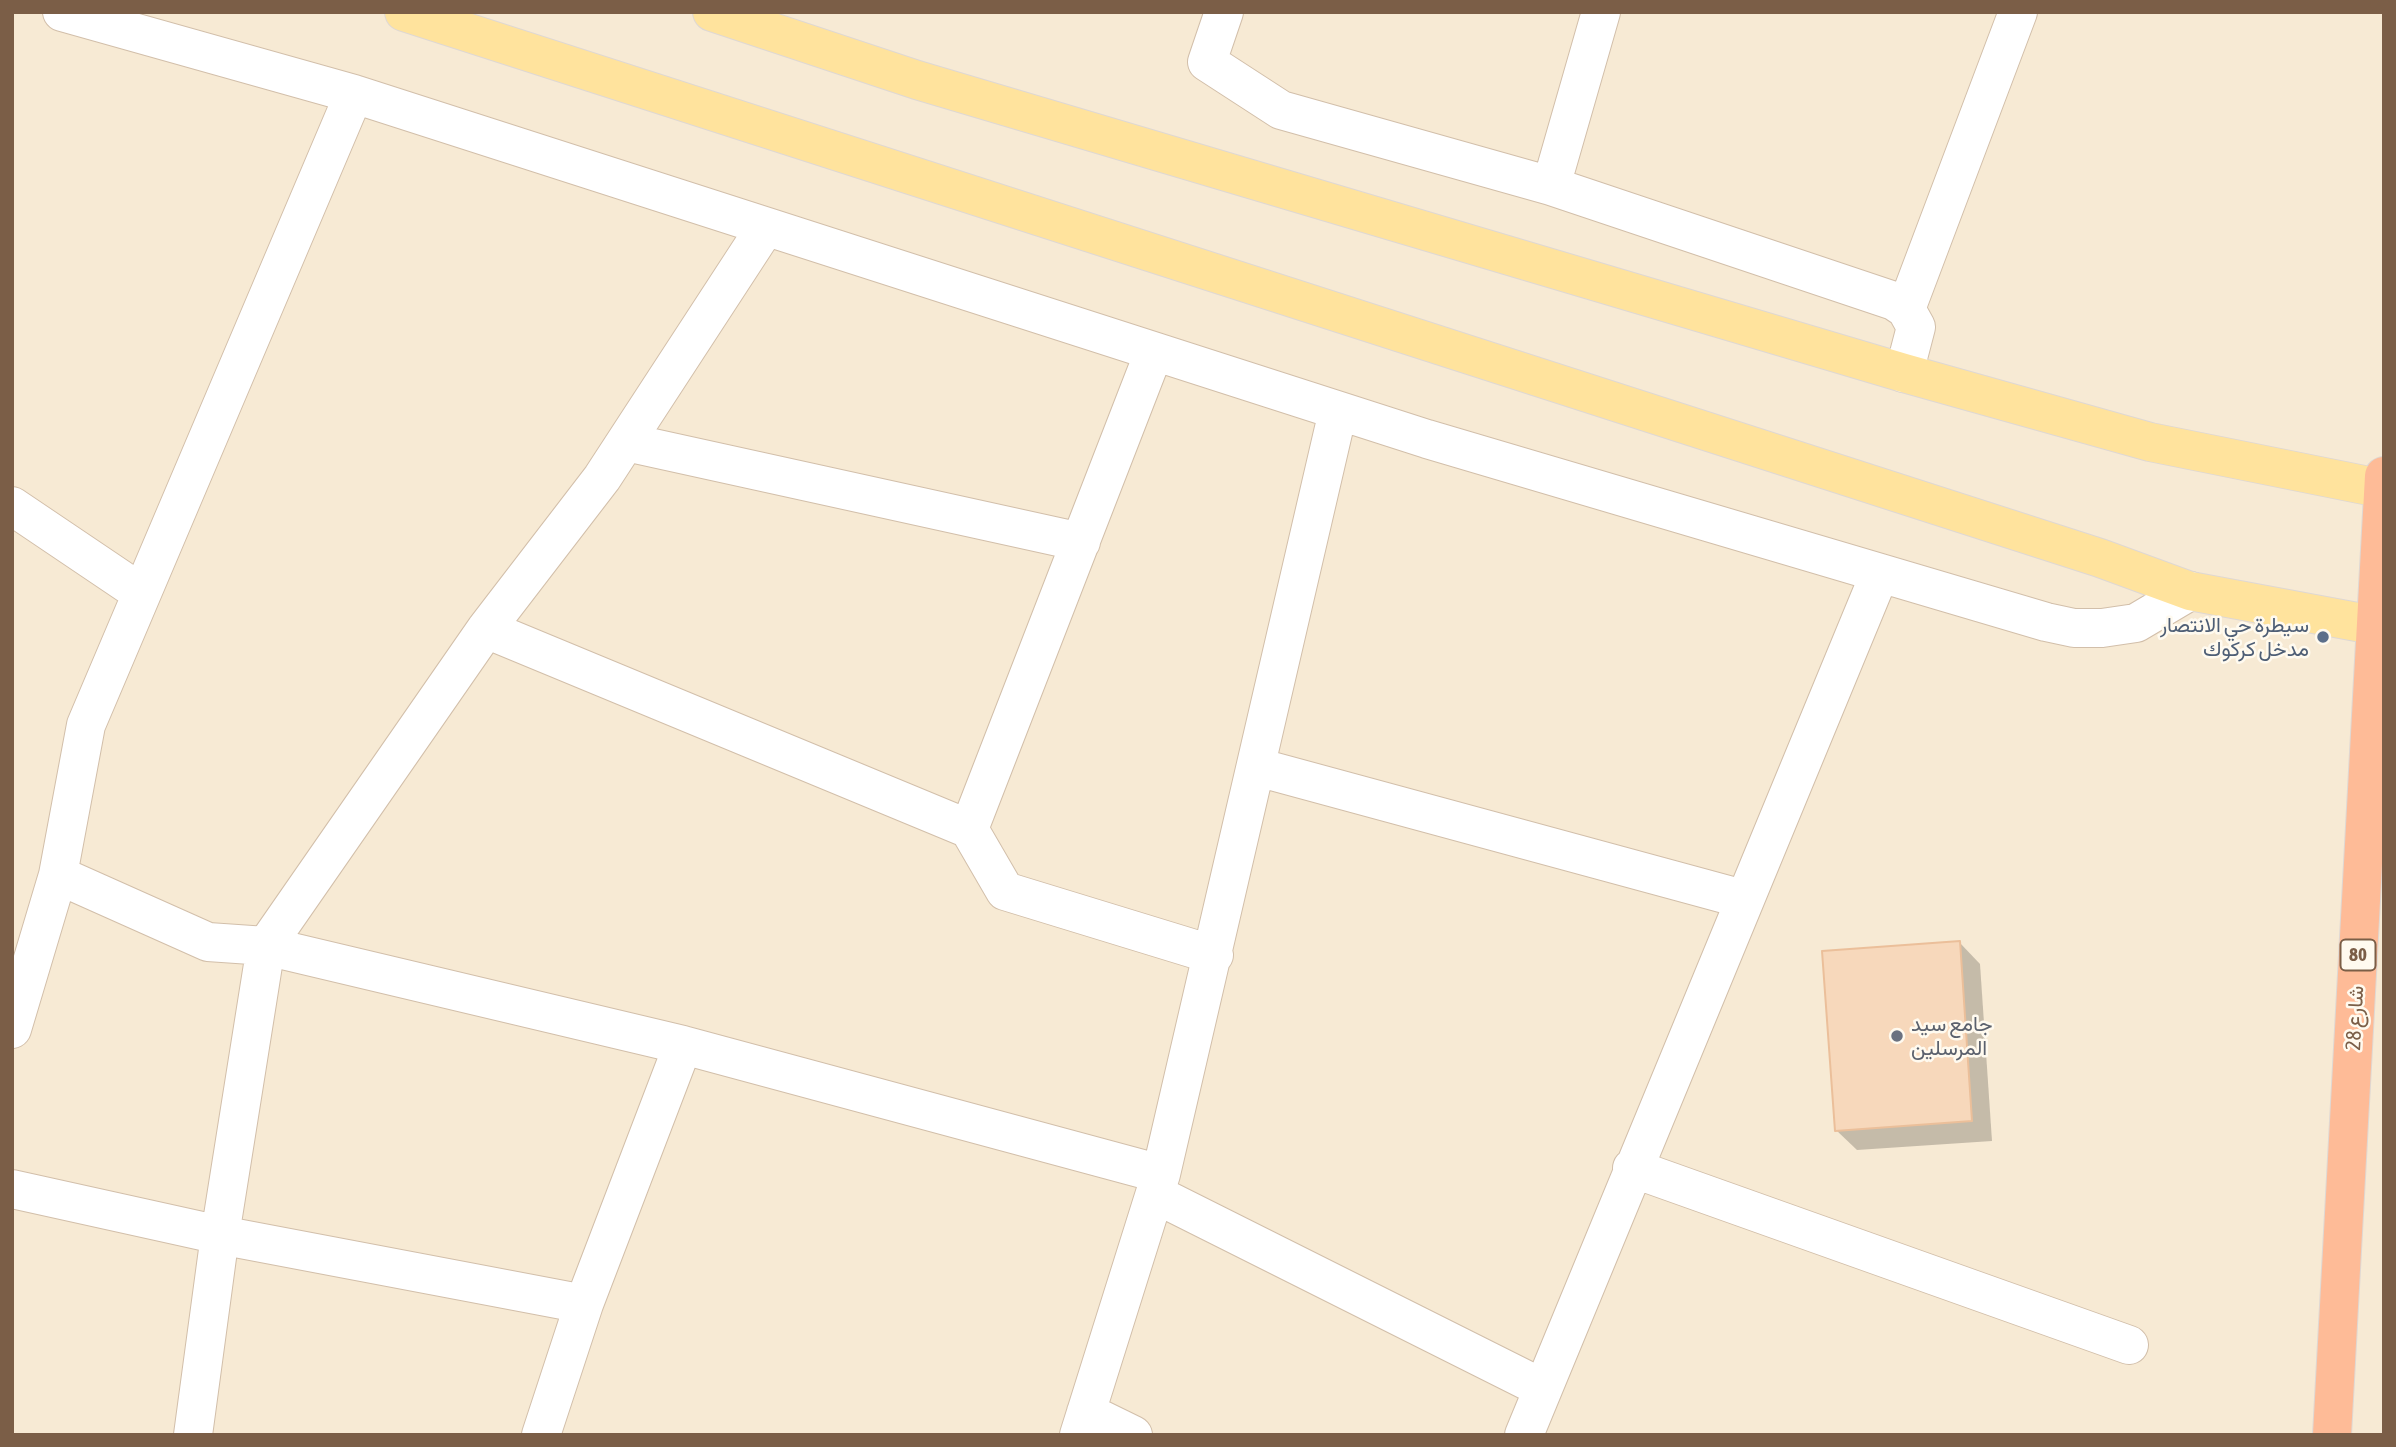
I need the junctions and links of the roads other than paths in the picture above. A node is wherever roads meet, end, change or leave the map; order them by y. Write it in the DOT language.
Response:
graph roads {
  1 [pos="62,12"];
  2 [pos="404,12"];
  3 [pos="712,12"];
  4 [pos="1224,12"];
  5 [pos="1601,12"];
  6 [pos="2018,12"];
  7 [pos="354,94"];
  8 [pos="1551,186"];
  9 [pos="765,228"];
  10 [pos="1906,309"];
  11 [pos="1154,352"];
  12 [pos="1904,373"];
  13 [pos="1338,411"];
  14 [pos="626,442"];
  15 [pos="2384,476"];
  16 [pos="2383,489"];
  17 [pos="12,506"];
  18 [pos="1081,542"];
  19 [pos="1880,573"];
  20 [pos="2190,591"];
  21 [pos="141,593"];
  22 [pos="2380,627"];
  23 [pos="486,629"];
  24 [pos="1257,767"];
  25 [pos="969,829"];
  26 [pos="58,875"];
  27 [pos="1743,899"];
  28 [pos="266,946"];
  29 [pos="1214,955"];
  30 [pos="12,1029"];
  31 [pos="683,1045"];
  32 [pos="1632,1168"];
  33 [pos="1158,1184"];
  34 [pos="12,1189"];
  35 [pos="220,1235"];
  36 [pos="584,1304"];
  37 [pos="2129,1345"];
  38 [pos="1542,1388"];
  39 [pos="1083,1423"];
  40 [pos="192,1435"];
  41 [pos="541,1435"];
  42 [pos="1133,1435"];
  43 [pos="1524,1435"];
  44 [pos="2332,1435"];
  1 -- 7 [label="street"];
  2 -- 20 [label="main road"];
  3 -- 12 [label="main road"];
  4 -- 8 [label="street"];
  5 -- 8 [label="street"];
  6 -- 10 [label="street"];
  7 -- 9 [label="street"];
  7 -- 21 [label="street"];
  8 -- 10 [label="street"];
  9 -- 11 [label="street"];
  9 -- 14 [label="street"];
  10 -- 12 [label="street"];
  11 -- 13 [label="street"];
  11 -- 18 [label="street"];
  12 -- 16 [label="main road"];
  13 -- 19 [label="street"];
  13 -- 24 [label="street"];
  14 -- 18 [label="street"];
  14 -- 23 [label="street"];
  15 -- 16 [label="highway, شارع 28 / 80"];
  16 -- 22 [label="highway, شارع 28 / 80"];
  17 -- 21 [label="street"];
  18 -- 25 [label="street"];
  19 -- 20 [label="street"];
  19 -- 27 [label="street"];
  20 -- 22 [label="main road"];
  21 -- 26 [label="street"];
  22 -- 44 [label="highway, شارع 28 / 80"];
  23 -- 25 [label="street"];
  23 -- 28 [label="street"];
  24 -- 27 [label="street"];
  24 -- 29 [label="street"];
  25 -- 29 [label="street"];
  26 -- 28 [label="street"];
  26 -- 30 [label="street"];
  27 -- 32 [label="street"];
  28 -- 31 [label="street"];
  28 -- 35 [label="street"];
  29 -- 33 [label="street"];
  31 -- 33 [label="street"];
  31 -- 36 [label="street"];
  32 -- 37 [label="street"];
  32 -- 38 [label="street"];
  33 -- 38 [label="street"];
  33 -- 39 [label="street"];
  34 -- 35 [label="street"];
  35 -- 36 [label="street"];
  35 -- 40 [label="street"];
  36 -- 41 [label="street"];
  38 -- 43 [label="street"];
  39 -- 42 [label="street"];
}
